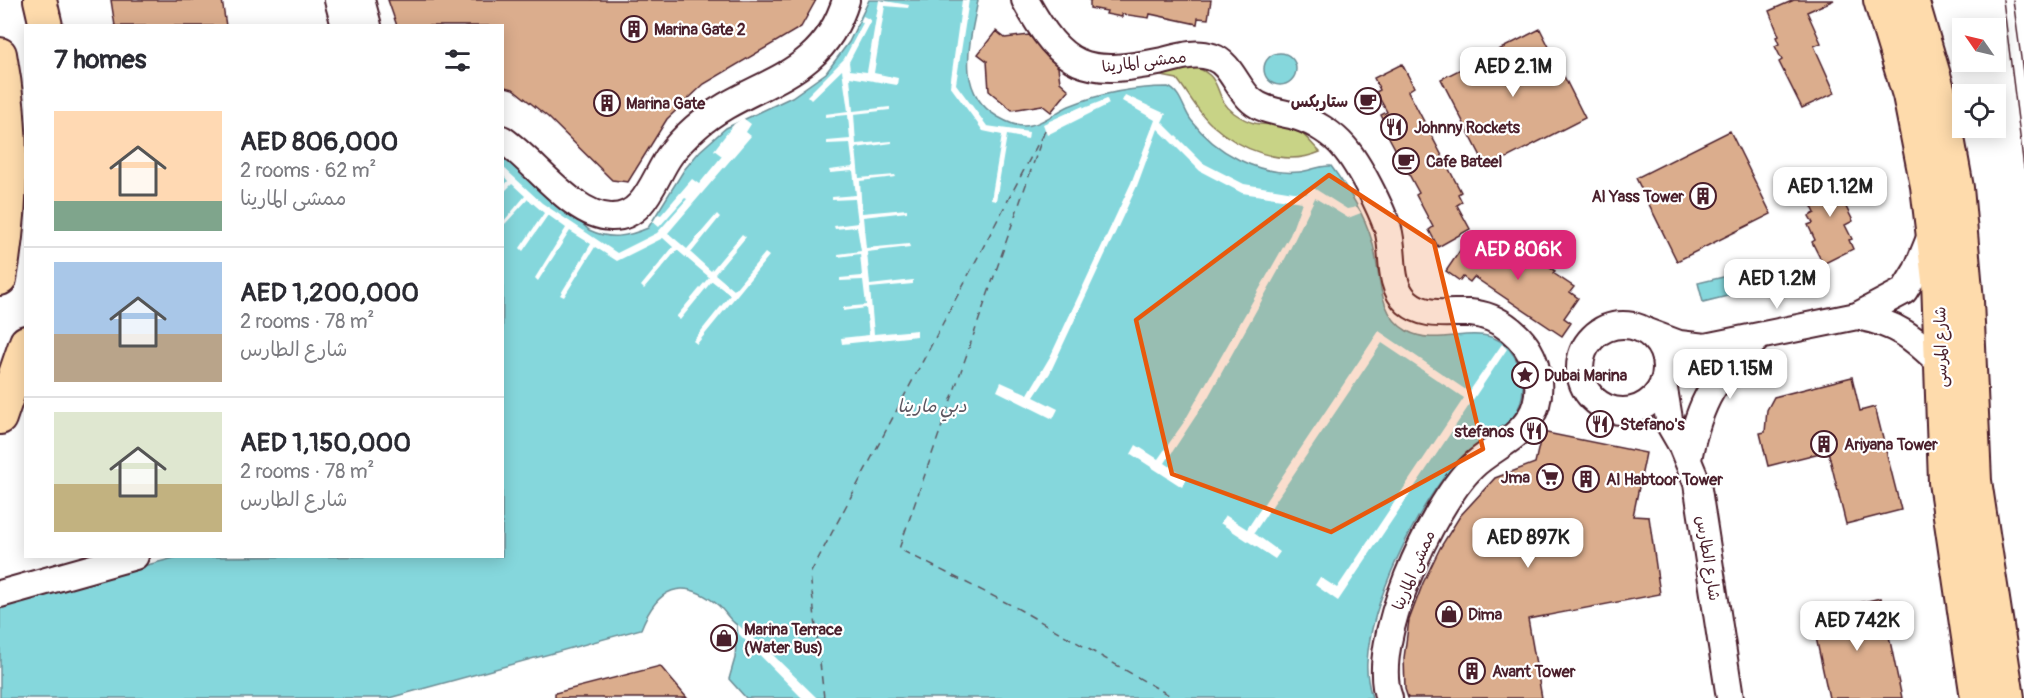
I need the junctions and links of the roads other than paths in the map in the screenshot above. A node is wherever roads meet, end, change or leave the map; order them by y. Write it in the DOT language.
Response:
graph roads {
  1 [pos="40,0"];
  2 [pos="338,0"];
  3 [pos="362,0"];
  4 [pos="846,0"];
  5 [pos="1025,0"];
  6 [pos="1880,0"];
  7 [pos="1912,0"];
  8 [pos="46,24"];
  9 [pos="344,24"];
  10 [pos="368,24"];
  11 [pos="0,54"];
  12 [pos="504,141"];
  13 [pos="1932,233"];
  14 [pos="0,279"];
  15 [pos="1857,316"];
  16 [pos="1647,332"];
  17 [pos="1761,336"];
  18 [pos="1706,347"];
  19 [pos="24,348"];
  20 [pos="1941,365"];
  21 [pos="1664,381"];
  22 [pos="1632,410"];
  23 [pos="0,418"];
  24 [pos="1670,425"];
  25 [pos="1688,459"];
  26 [pos="128,558"];
  27 [pos="0,594"];
  28 [pos="1389,698"];
  29 [pos="1730,698"];
  30 [pos="1977,698"];
  31 [pos="2008,698"];
  1 -- 8 [label="main road"];
  2 -- 9 [label="street"];
  3 -- 10 [label="street"];
  4 -- 12 [label="street"];
  5 -- 28 [label="street, ممشى المارينا"];
  6 -- 13 [label="main road, شارع المرسى"];
  7 -- 31 [label="main road, شارع المرسى"];
  11 -- 14 [label="main road"];
  13 -- 15 [label="street"];
  13 -- 20 [label="main road, شارع المرسى"];
  15 -- 17 [label="street"];
  15 -- 20 [label="street"];
  16 -- 18 [label="street"];
  16 -- 21 [label="street"];
  16 -- 22 [label="street"];
  17 -- 18 [label="street"];
  17 -- 25 [label="street"];
  18 -- 21 [label="street"];
  19 -- 23 [label="main road"];
  20 -- 30 [label="main road, شارع المرسى"];
  21 -- 22 [label="street"];
  21 -- 24 [label="street, شارع الطارس"];
  22 -- 24 [label="street"];
  24 -- 25 [label="street, شارع الطارس"];
  25 -- 29 [label="street, شارع الطارس"];
  26 -- 27 [label="street"];
}
